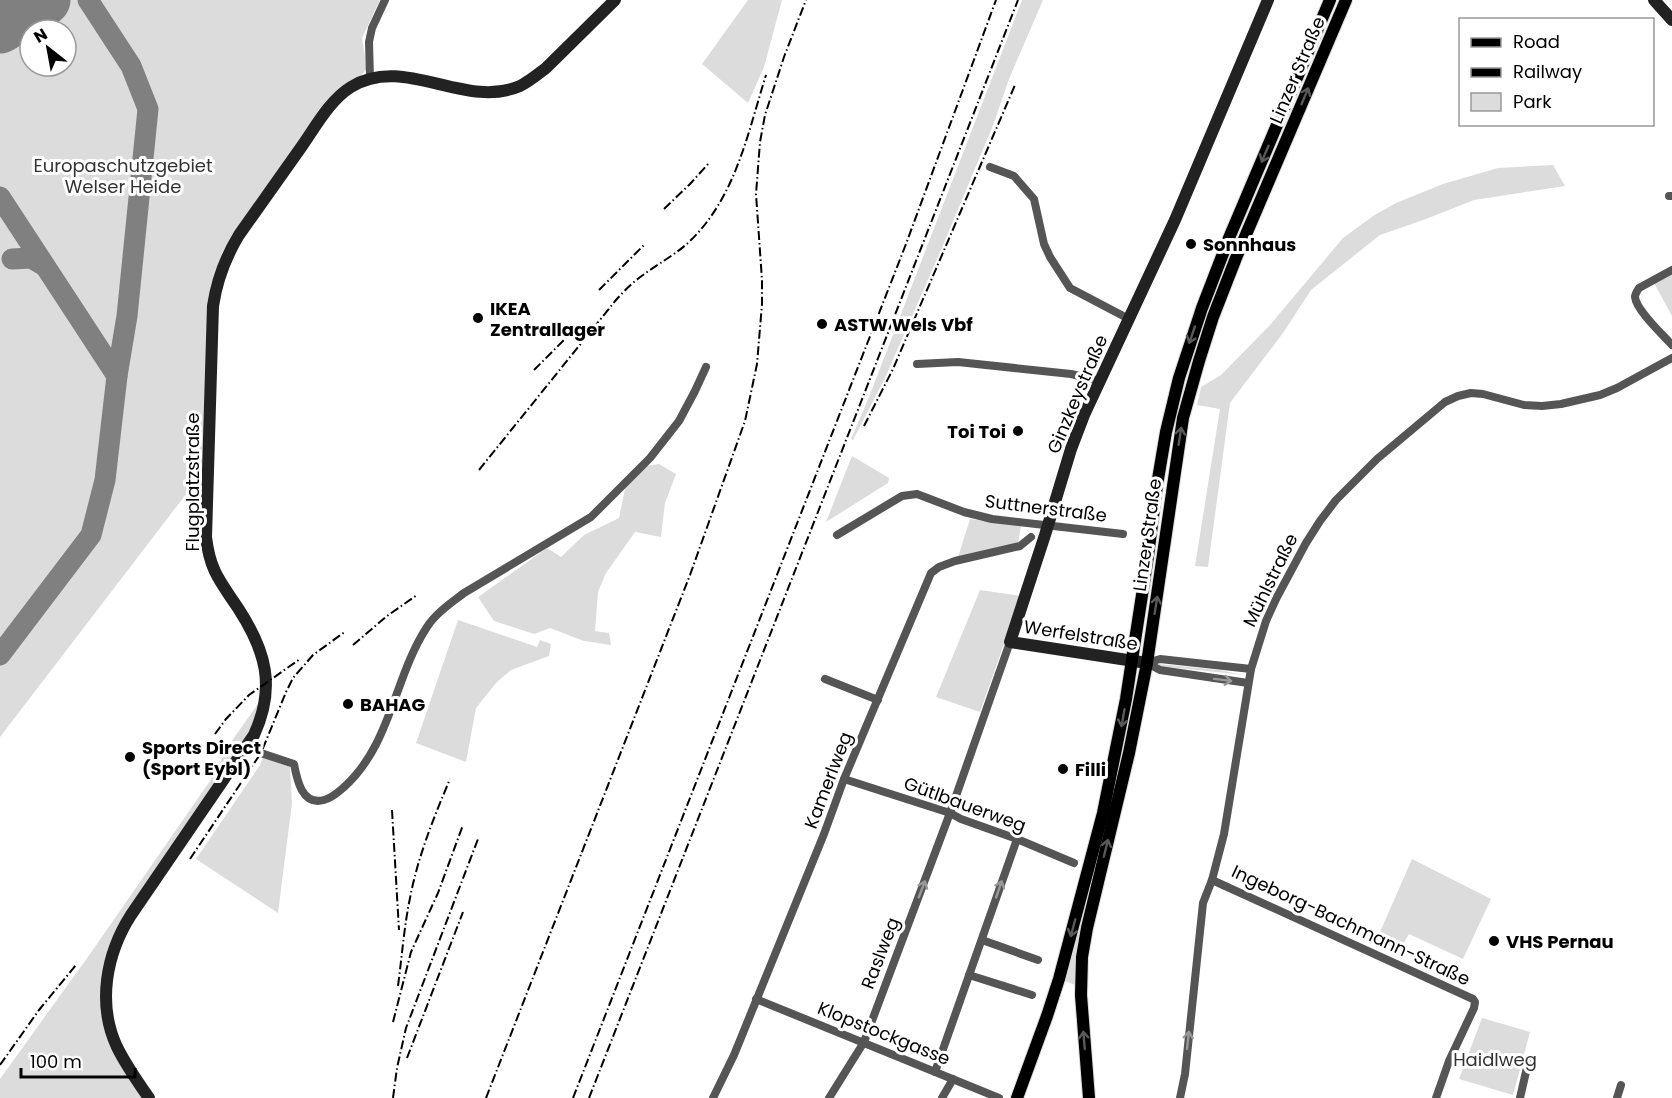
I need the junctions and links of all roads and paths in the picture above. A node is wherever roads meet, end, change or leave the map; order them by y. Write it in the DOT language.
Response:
graph roads {
  1 [pos="385,0"];
  2 [pos="615,0"];
  3 [pos="1268,0"];
  4 [pos="1330,0"];
  5 [pos="1346,0"];
  6 [pos="1654,0"];
  7 [pos="1672,20"];
  8 [pos="370,78"];
  9 [pos="990,167"];
  10 [pos="1672,270"];
  11 [pos="1129,319"];
  12 [pos="1672,345"];
  13 [pos="1672,358"];
  14 [pos="917,364"];
  15 [pos="706,367"];
  16 [pos="1100,381"];
  17 [pos="1048,525"];
  18 [pos="1123,534"];
  19 [pos="837,535"];
  20 [pos="1031,537"];
  21 [pos="1010,642"];
  22 [pos="1133,661"];
  23 [pos="1147,663"];
  24 [pos="1251,669"];
  25 [pos="825,679"];
  26 [pos="1248,683"];
  27 [pos="878,700"];
  28 [pos="246,748"];
  29 [pos="844,779"];
  30 [pos="950,813"];
  31 [pos="1017,839"];
  32 [pos="1074,863"];
  33 [pos="1212,880"];
  34 [pos="982,940"];
  35 [pos="1038,960"];
  36 [pos="969,975"];
  37 [pos="1032,995"];
  38 [pos="756,999"];
  39 [pos="864,1042"];
  40 [pos="1528,1063"];
  41 [pos="934,1072"];
  42 [pos="952,1079"];
  43 [pos="1621,1085"];
  44 [pos="149,1098"];
  45 [pos="713,1098"];
  46 [pos="829,1098"];
  47 [pos="942,1098"];
  48 [pos="999,1098"];
  49 [pos="1017,1098"];
  50 [pos="1089,1098"];
  51 [pos="1180,1098"];
  52 [pos="1436,1098"];
  53 [pos="1520,1098"];
  54 [pos="1617,1098"];
  1 -- 8 [label="street"];
  2 -- 8 [label="street"];
  3 -- 11 [label="street, Ginzkeystraße"];
  4 -- 22 [label="main road, Linzer Straße, one-way"];
  23 -- 5 [label="main road, Linzer Straße, one-way"];
  6 -- 7 [label="street"];
  8 -- 28 [label="street, Flugplatzstraße"];
  9 -- 11 [label="street"];
  10 -- 12 [label="street"];
  11 -- 16 [label="street, Ginzkeystraße"];
  13 -- 24 [label="street, Mühlstraße"];
  14 -- 16 [label="street"];
  15 -- 28 [label="street"];
  16 -- 17 [label="street, Ginzkeystraße"];
  17 -- 18 [label="street, Suttnerstraße"];
  17 -- 19 [label="street, Suttnerstraße"];
  17 -- 21 [label="street, Ginzkeystraße"];
  20 -- 27 [label="street, Kamerlweg"];
  21 -- 22 [label="street, Werfelstraße"];
  21 -- 30 [label="street, Ginzkeystraße"];
  22 -- 23 [label="street, Werfelstraße"];
  22 -- 49 [label="main road, Linzer Straße, one-way"];
  23 -- 24 [label="street, Werfelstraße"];
  23 -- 26 [label="street, Werfelstraße, one-way"];
  50 -- 23 [label="main road, Linzer Straße, one-way"];
  24 -- 26 [label="street, Mühlstraße"];
  25 -- 27 [label="street"];
  26 -- 33 [label="street, Mühlstraße"];
  27 -- 29 [label="street, Kamerlweg"];
  28 -- 44 [label="street, Flugplatzstraße"];
  29 -- 30 [label="street, Gütlbauerweg"];
  29 -- 38 [label="street, Kamerlweg"];
  30 -- 31 [label="street, Gütlbauerweg"];
  39 -- 30 [label="street, Raslweg, one-way"];
  31 -- 32 [label="street, Gütlbauerweg"];
  34 -- 31 [label="street, one-way"];
  51 -- 33 [label="street, Mühlstraße, one-way"];
  33 -- 52 [label="street, Ingeborg-Bachmann-Straße"];
  34 -- 35 [label="street"];
  34 -- 36 [label="street"];
  36 -- 37 [label="street"];
  36 -- 41 [label="street"];
  38 -- 39 [label="street, Klopstockgasse"];
  38 -- 45 [label="street, Kamerlweg"];
  39 -- 41 [label="street, Klopstockgasse"];
  39 -- 46 [label="street, Raslweg"];
  40 -- 53 [label="street"];
  41 -- 42 [label="street, Klopstockgasse"];
  42 -- 47 [label="street"];
  42 -- 48 [label="street, Klopstockgasse"];
  43 -- 54 [label="street"];
}
